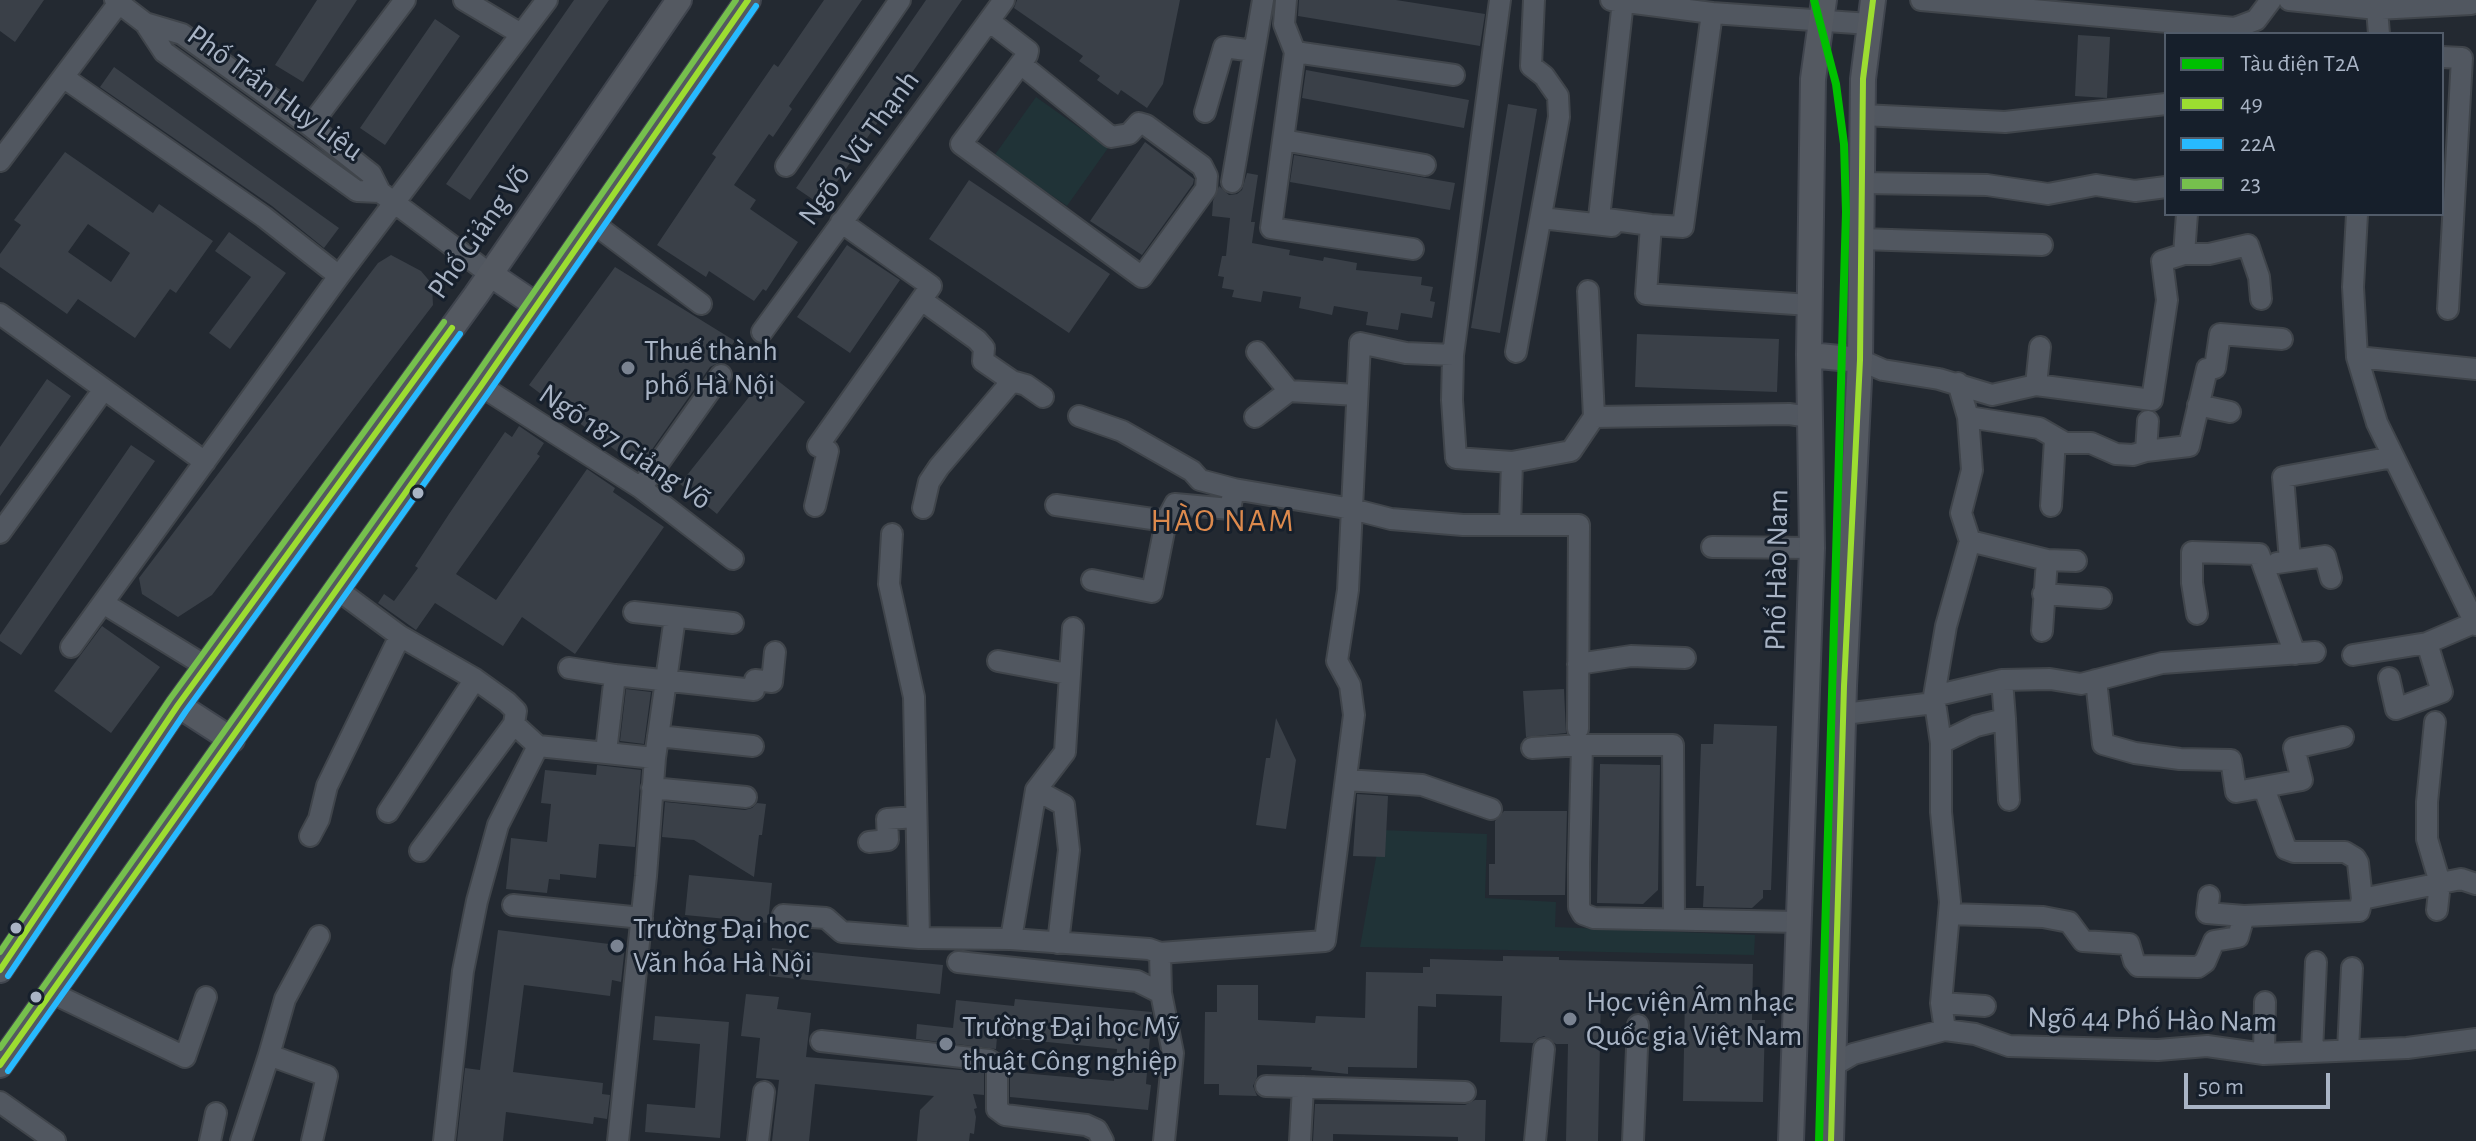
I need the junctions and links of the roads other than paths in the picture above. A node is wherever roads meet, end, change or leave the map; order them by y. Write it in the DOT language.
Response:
graph roads {
  1 [pos="405,0"];
  2 [pos="464,0"];
  3 [pos="547,0"];
  4 [pos="679,0"];
  5 [pos="748,0"];
  6 [pos="900,0"];
  7 [pos="1004,0"];
  8 [pos="1263,0"];
  9 [pos="1286,0"];
  10 [pos="1500,0"];
  11 [pos="1534,0"];
  12 [pos="1921,0"];
  13 [pos="2271,0"];
  14 [pos="2289,0"];
  15 [pos="2473,0"];
  16 [pos="118,1"];
  17 [pos="1617,1"];
  18 [pos="2377,9"];
  19 [pos="1823,10"];
  20 [pos="1872,12"];
  21 [pos="1712,13"];
  22 [pos="989,21"];
  23 [pos="145,23"];
  24 [pos="2379,32"];
  25 [pos="521,34"];
  26 [pos="1254,51"];
  27 [pos="1295,52"];
  28 [pos="2444,57"];
  29 [pos="1022,65"];
  30 [pos="1454,75"];
  31 [pos="63,77"];
  32 [pos="2164,104"];
  33 [pos="1205,112"];
  34 [pos="1863,115"];
  35 [pos="310,126"];
  36 [pos="1283,140"];
  37 [pos="0,161"];
  38 [pos="1425,165"];
  39 [pos="786,166"];
  40 [pos="1232,182"];
  41 [pos="1862,183"];
  42 [pos="2164,187"];
  43 [pos="387,197"];
  44 [pos="2187,216"];
  45 [pos="2357,216"];
  46 [pos="1541,218"];
  47 [pos="841,222"];
  48 [pos="593,223"];
  49 [pos="1651,228"];
  50 [pos="1861,239"];
  51 [pos="2042,245"];
  52 [pos="1413,249"];
  53 [pos="2184,254"];
  54 [pos="490,274"];
  55 [pos="339,276"];
  56 [pos="1588,291"];
  57 [pos="2261,299"];
  58 [pos="923,301"];
  59 [pos="701,304"];
  60 [pos="536,305"];
  61 [pos="1810,305"];
  62 [pos="2448,309"];
  63 [pos="3,322"];
  64 [pos="762,332"];
  65 [pos="2282,339"];
  66 [pos="2040,347"];
  67 [pos="1257,352"];
  68 [pos="1516,352"];
  69 [pos="1453,355"];
  70 [pos="1809,355"];
  71 [pos="2357,357"];
  72 [pos="1860,360"];
  73 [pos="2476,369"];
  74 [pos="721,375"];
  75 [pos="1012,381"];
  76 [pos="1958,383"];
  77 [pos="2036,385"];
  78 [pos="481,386"];
  79 [pos="104,389"];
  80 [pos="1289,391"];
  81 [pos="1357,395"];
  82 [pos="1043,397"];
  83 [pos="2198,405"];
  84 [pos="2230,412"];
  85 [pos="1079,416"];
  86 [pos="1255,417"];
  87 [pos="1594,417"];
  88 [pos="1810,417"];
  89 [pos="1968,417"];
  90 [pos="2148,421"];
  91 [pos="2055,439"];
  92 [pos="2146,451"];
  93 [pos="2393,457"];
  94 [pos="205,462"];
  95 [pos="1512,462"];
  96 [pos="641,488"];
  97 [pos="1234,489"];
  98 [pos="1056,505"];
  99 [pos="815,506"];
  100 [pos="2051,506"];
  101 [pos="923,508"];
  102 [pos="1352,509"];
  103 [pos="1166,521"];
  104 [pos="1510,525"];
  105 [pos="0,533"];
  106 [pos="892,534"];
  107 [pos="1970,541"];
  108 [pos="1712,547"];
  109 [pos="1812,548"];
  110 [pos="733,559"];
  111 [pos="2047,560"];
  112 [pos="2076,561"];
  113 [pos="2290,561"];
  114 [pos="2265,565"];
  115 [pos="2331,578"];
  116 [pos="1092,580"];
  117 [pos="338,590"];
  118 [pos="2043,594"];
  119 [pos="2101,598"];
  120 [pos="103,603"];
  121 [pos="634,612"];
  122 [pos="2197,614"];
  123 [pos="675,617"];
  124 [pos="733,623"];
  125 [pos="2476,623"];
  126 [pos="1073,628"];
  127 [pos="2042,631"];
  128 [pos="400,636"];
  129 [pos="2427,643"];
  130 [pos="71,647"];
  131 [pos="775,652"];
  132 [pos="2353,655"];
  133 [pos="1685,658"];
  134 [pos="998,661"];
  135 [pos="1578,664"];
  136 [pos="207,667"];
  137 [pos="569,668"];
  138 [pos="1068,674"];
  139 [pos="615,675"];
  140 [pos="2389,678"];
  141 [pos="475,679"];
  142 [pos="2002,680"];
  143 [pos="2096,680"];
  144 [pos="664,682"];
  145 [pos="1934,700"];
  146 [pos="178,705"];
  147 [pos="1805,713"];
  148 [pos="1844,714"];
  149 [pos="2005,719"];
  150 [pos="2435,722"];
  151 [pos="514,724"];
  152 [pos="658,736"];
  153 [pos="1580,737"];
  154 [pos="2343,737"];
  155 [pos="232,740"];
  156 [pos="1941,743"];
  157 [pos="538,746"];
  158 [pos="753,746"];
  159 [pos="1532,748"];
  160 [pos="606,752"];
  161 [pos="655,758"];
  162 [pos="1346,780"];
  163 [pos="2264,788"];
  164 [pos="1036,790"];
  165 [pos="652,793"];
  166 [pos="746,797"];
  167 [pos="2009,800"];
  168 [pos="1491,809"];
  169 [pos="388,812"];
  170 [pos="916,817"];
  171 [pos="310,836"];
  172 [pos="869,842"];
  173 [pos="420,851"];
  174 [pos="2440,883"];
  175 [pos="2476,884"];
  176 [pos="2209,896"];
  177 [pos="2362,899"];
  178 [pos="513,905"];
  179 [pos="2437,910"];
  180 [pos="1949,914"];
  181 [pos="783,915"];
  182 [pos="2244,916"];
  183 [pos="642,918"];
  184 [pos="1674,919"];
  185 [pos="1799,922"];
  186 [pos="319,936"];
  187 [pos="919,938"];
  188 [pos="1011,939"];
  189 [pos="1058,943"];
  190 [pos="1160,953"];
  191 [pos="958,962"];
  192 [pos="2316,962"];
  193 [pos="2352,968"];
  194 [pos="0,970"];
  195 [pos="52,993"];
  196 [pos="1161,993"];
  197 [pos="206,997"];
  198 [pos="2265,1002"];
  199 [pos="1941,1003"];
  200 [pos="1985,1006"];
  201 [pos="1638,1025"];
  202 [pos="1945,1030"];
  203 [pos="2476,1039"];
  204 [pos="821,1041"];
  205 [pos="1544,1049"];
  206 [pos="2348,1050"];
  207 [pos="2312,1052"];
  208 [pos="2264,1054"];
  209 [pos="269,1055"];
  210 [pos="1794,1063"];
  211 [pos="0,1065"];
  212 [pos="1834,1065"];
  213 [pos="1266,1086"];
  214 [pos="1303,1087"];
  215 [pos="764,1092"];
  216 [pos="1465,1092"];
  217 [pos="0,1102"];
  218 [pos="216,1113"];
  219 [pos="55,1141"];
  220 [pos="210,1141"];
  221 [pos="241,1141"];
  222 [pos="312,1141"];
  223 [pos="444,1141"];
  224 [pos="618,1141"];
  225 [pos="758,1141"];
  226 [pos="1103,1141"];
  227 [pos="1164,1141"];
  228 [pos="1300,1141"];
  229 [pos="1535,1141"];
  230 [pos="1633,1141"];
  231 [pos="1791,1141"];
  232 [pos="1831,1141"];
  1 -- 35 [label="street"];
  2 -- 25 [label="street"];
  3 -- 25 [label="street"];
  4 -- 54 [label="main road, Phố Giảng Võ"];
  5 -- 48 [label="main road"];
  6 -- 39 [label="street"];
  7 -- 22 [label="street, Ngõ 2 Vũ Thạnh"];
  8 -- 26 [label="street"];
  9 -- 27 [label="street"];
  10 -- 69 [label="street"];
  11 -- 46 [label="street"];
  12 -- 13 [label="street"];
  14 -- 18 [label="street"];
  15 -- 18 [label="street"];
  16 -- 23 [label="street, Phố Trần Huy Liệu"];
  16 -- 31 [label="street"];
  17 -- 21 [label="street"];
  17 -- 49 [label="street"];
  18 -- 24 [label="street"];
  19 -- 20 [label="street"];
  19 -- 21 [label="street"];
  19 -- 61 [label="main road, Phố Hào Nam"];
  20 -- 34 [label="main road"];
  21 -- 49 [label="street"];
  22 -- 29 [label="street"];
  22 -- 47 [label="street, Ngõ 2 Vũ Thạnh"];
  23 -- 35 [label="street, Phố Trần Huy Liệu"];
  23 -- 43 [label="street, Phố Trần Huy Liệu"];
  25 -- 43 [label="street"];
  26 -- 33 [label="street"];
  26 -- 40 [label="street"];
  27 -- 30 [label="street"];
  27 -- 36 [label="street"];
  28 -- 62 [label="street"];
  29 -- 29 [label="street"];
  31 -- 37 [label="street"];
  31 -- 55 [label="street"];
  32 -- 34 [label="street"];
  34 -- 41 [label="main road"];
  35 -- 43 [label="street, Phố Trần Huy Liệu"];
  36 -- 38 [label="street"];
  36 -- 52 [label="street"];
  41 -- 42 [label="street"];
  41 -- 50 [label="main road"];
  43 -- 54 [label="street, Phố Trần Huy Liệu"];
  43 -- 55 [label="street"];
  44 -- 53 [label="street"];
  45 -- 71 [label="street"];
  46 -- 49 [label="street"];
  46 -- 68 [label="street"];
  47 -- 58 [label="street"];
  47 -- 64 [label="street, Ngõ 2 Vũ Thạnh"];
  48 -- 59 [label="street"];
  48 -- 60 [label="main road"];
  49 -- 61 [label="street"];
  50 -- 51 [label="street"];
  50 -- 72 [label="main road"];
  53 -- 57 [label="street"];
  53 -- 77 [label="street"];
  54 -- 60 [label="main road"];
  54 -- 136 [label="main road, Phố Giảng Võ"];
  55 -- 94 [label="street"];
  56 -- 87 [label="street"];
  58 -- 75 [label="street"];
  58 -- 99 [label="street"];
  60 -- 78 [label="main road"];
  61 -- 70 [label="main road, Phố Hào Nam"];
  63 -- 79 [label="street"];
  65 -- 83 [label="street"];
  66 -- 77 [label="street"];
  67 -- 80 [label="street"];
  69 -- 81 [label="street"];
  69 -- 95 [label="street"];
  70 -- 72 [label="main road"];
  70 -- 88 [label="main road, Phố Hào Nam"];
  71 -- 73 [label="street"];
  71 -- 93 [label="street"];
  72 -- 76 [label="street"];
  72 -- 148 [label="main road"];
  74 -- 96 [label="street"];
  75 -- 82 [label="street"];
  75 -- 101 [label="street"];
  76 -- 77 [label="street"];
  76 -- 89 [label="street"];
  78 -- 96 [label="street, Ngõ 187 Giảng Võ"];
  78 -- 117 [label="main road"];
  79 -- 94 [label="street"];
  79 -- 105 [label="street"];
  80 -- 81 [label="street"];
  80 -- 86 [label="street"];
  81 -- 102 [label="street"];
  83 -- 84 [label="street"];
  83 -- 92 [label="street"];
  85 -- 97 [label="street"];
  87 -- 88 [label="street"];
  87 -- 95 [label="street"];
  88 -- 109 [label="main road, Phố Hào Nam"];
  89 -- 91 [label="street"];
  89 -- 107 [label="street"];
  90 -- 92 [label="street"];
  91 -- 92 [label="street"];
  91 -- 100 [label="street"];
  93 -- 113 [label="street"];
  93 -- 125 [label="street"];
  94 -- 120 [label="street"];
  95 -- 104 [label="street"];
  96 -- 110 [label="street, Ngõ 187 Giảng Võ"];
  97 -- 102 [label="street"];
  97 -- 103 [label="street"];
  98 -- 103 [label="street"];
  102 -- 104 [label="street"];
  102 -- 162 [label="street"];
  103 -- 116 [label="street"];
  104 -- 135 [label="street"];
  106 -- 170 [label="street"];
  107 -- 111 [label="street"];
  107 -- 145 [label="street"];
  108 -- 109 [label="street"];
  109 -- 147 [label="main road, Phố Hào Nam"];
  111 -- 112 [label="street"];
  111 -- 118 [label="street"];
  113 -- 114 [label="street"];
  113 -- 115 [label="street"];
  114 -- 122 [label="street"];
  114 -- 143 [label="street"];
  117 -- 128 [label="street"];
  117 -- 155 [label="main road"];
  118 -- 119 [label="street"];
  118 -- 127 [label="street"];
  120 -- 130 [label="street"];
  120 -- 136 [label="street"];
  121 -- 123 [label="street"];
  123 -- 124 [label="street"];
  123 -- 144 [label="street"];
  125 -- 129 [label="street"];
  126 -- 138 [label="street"];
  128 -- 141 [label="street"];
  128 -- 171 [label="street"];
  129 -- 132 [label="street"];
  129 -- 140 [label="street"];
  131 -- 144 [label="street"];
  133 -- 135 [label="street"];
  134 -- 138 [label="street"];
  135 -- 153 [label="street"];
  136 -- 146 [label="main road, Phố Giảng Võ"];
  137 -- 139 [label="street"];
  138 -- 164 [label="street"];
  139 -- 144 [label="street"];
  139 -- 160 [label="street"];
  141 -- 151 [label="street"];
  141 -- 169 [label="street"];
  142 -- 143 [label="street"];
  142 -- 145 [label="street"];
  142 -- 149 [label="street"];
  143 -- 163 [label="street"];
  144 -- 152 [label="street"];
  145 -- 148 [label="street"];
  145 -- 156 [label="street"];
  146 -- 155 [label="main road"];
  146 -- 194 [label="main road, Phố Giảng Võ"];
  147 -- 148 [label="main road"];
  147 -- 185 [label="main road, Phố Hào Nam"];
  148 -- 212 [label="main road"];
  149 -- 156 [label="street"];
  149 -- 167 [label="street"];
  150 -- 174 [label="street"];
  151 -- 157 [label="street"];
  151 -- 173 [label="street"];
  152 -- 158 [label="street"];
  152 -- 161 [label="street"];
  153 -- 159 [label="street"];
  153 -- 184 [label="street"];
  153 -- 184 [label="street"];
  154 -- 163 [label="street"];
  155 -- 195 [label="main road"];
  156 -- 180 [label="street"];
  157 -- 160 [label="street"];
  157 -- 223 [label="street"];
  160 -- 161 [label="street"];
  161 -- 165 [label="street"];
  162 -- 168 [label="street"];
  162 -- 190 [label="street"];
  163 -- 177 [label="street"];
  164 -- 188 [label="street"];
  164 -- 189 [label="street"];
  165 -- 166 [label="street"];
  165 -- 183 [label="street"];
  170 -- 172 [label="street"];
  170 -- 187 [label="street"];
  174 -- 175 [label="street"];
  174 -- 177 [label="street"];
  174 -- 179 [label="street"];
  176 -- 182 [label="street"];
  177 -- 182 [label="street"];
  178 -- 183 [label="street"];
  180 -- 182 [label="street"];
  180 -- 199 [label="street"];
  181 -- 187 [label="street"];
  183 -- 224 [label="street"];
  184 -- 185 [label="street"];
  185 -- 210 [label="main road, Phố Hào Nam"];
  186 -- 209 [label="street"];
  187 -- 188 [label="street"];
  188 -- 189 [label="street"];
  189 -- 190 [label="street"];
  190 -- 196 [label="street"];
  191 -- 196 [label="street"];
  192 -- 207 [label="street"];
  193 -- 206 [label="street"];
  195 -- 197 [label="street"];
  195 -- 211 [label="main road"];
  196 -- 227 [label="street"];
  198 -- 208 [label="street"];
  199 -- 200 [label="street"];
  199 -- 202 [label="street"];
  201 -- 230 [label="street"];
  202 -- 208 [label="street, Ngõ 44 Phố Hào Nam"];
  202 -- 212 [label="street, Ngõ 44 Phố Hào Nam"];
  203 -- 206 [label="street, Ngõ 44 Phố Hào Nam"];
  204 -- 226 [label="street"];
  205 -- 229 [label="street"];
  206 -- 207 [label="street, Ngõ 44 Phố Hào Nam"];
  207 -- 208 [label="street, Ngõ 44 Phố Hào Nam"];
  209 -- 221 [label="street"];
  209 -- 222 [label="street"];
  210 -- 212 [label="main road"];
  210 -- 231 [label="main road, Phố Hào Nam"];
  212 -- 232 [label="main road"];
  213 -- 214 [label="street"];
  214 -- 216 [label="street"];
  214 -- 228 [label="street"];
  215 -- 225 [label="street"];
  217 -- 219 [label="street"];
  218 -- 220 [label="street"];
}
